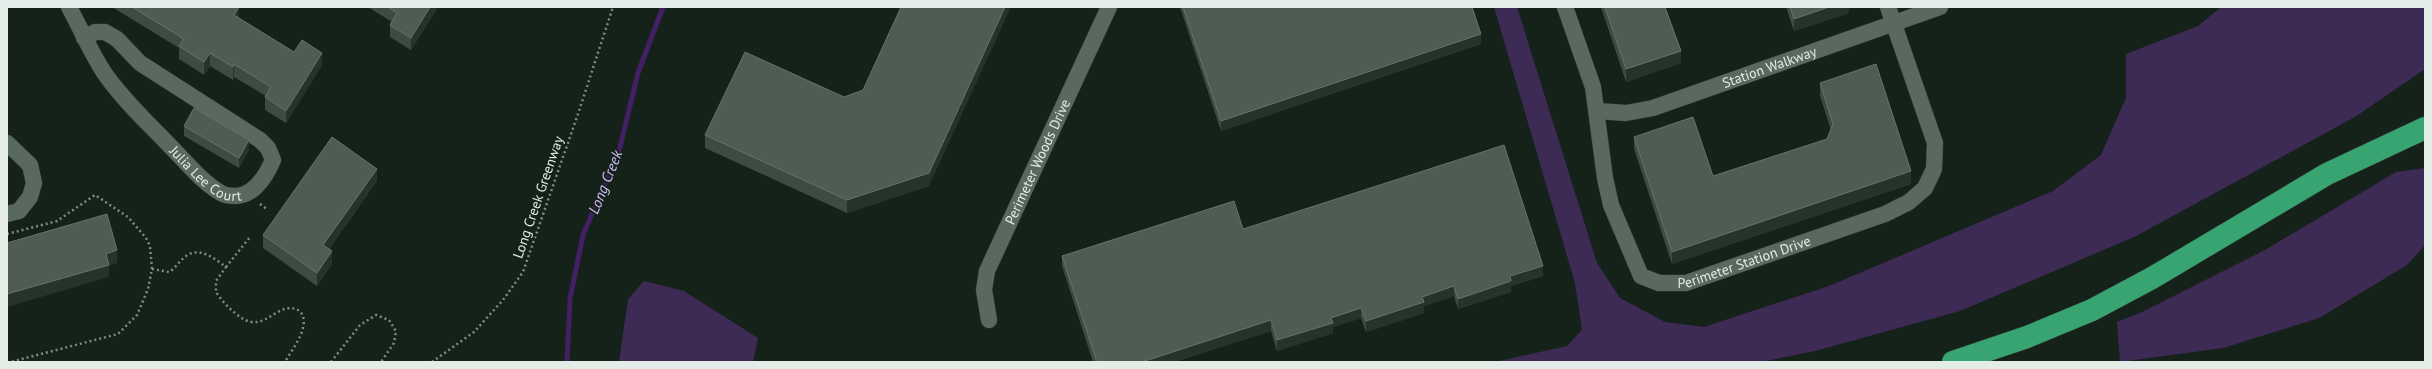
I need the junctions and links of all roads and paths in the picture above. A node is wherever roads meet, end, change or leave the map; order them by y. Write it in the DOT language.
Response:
graph roads {
  1 [pos="69,7"];
  2 [pos="613,7"];
  3 [pos="1108,7"];
  4 [pos="1565,7"];
  5 [pos="1888,7"];
  6 [pos="1940,7"];
  7 [pos="1894,23"];
  8 [pos="84,38"];
  9 [pos="1597,111"];
  10 [pos="2425,128"];
  11 [pos="7,143"];
  12 [pos="7,214"];
  13 [pos="7,234"];
  14 [pos="250,237"];
  15 [pos="226,267"];
  16 [pos="152,269"];
  17 [pos="988,320"];
  18 [pos="10,362"];
  19 [pos="285,362"];
  20 [pos="331,362"];
  21 [pos="380,362"];
  22 [pos="432,362"];
  23 [pos="1953,362"];
  1 -- 8 [label="street, Julia Lee Court"];
  2 -- 22 [label="path, Long Creek Greenway"];
  3 -- 17 [label="street, Perimeter Woods Drive"];
  4 -- 9 [label="street, Perimeter Station Drive"];
  5 -- 7 [label="street, Perimeter Station Drive"];
  6 -- 7 [label="street, Station Walkway"];
  7 -- 9 [label="street, Station Walkway"];
  7 -- 9 [label="street, Perimeter Station Drive"];
  8 -- 8 [label="street, Julia Lee Court"];
  10 -- 23 [label="highway"];
  11 -- 12 [label="street"];
  13 -- 16 [label="path"];
  14 -- 15 [label="path"];
  15 -- 16 [label="path"];
  15 -- 19 [label="path"];
  16 -- 18 [label="path"];
  20 -- 21 [label="path"];
}
